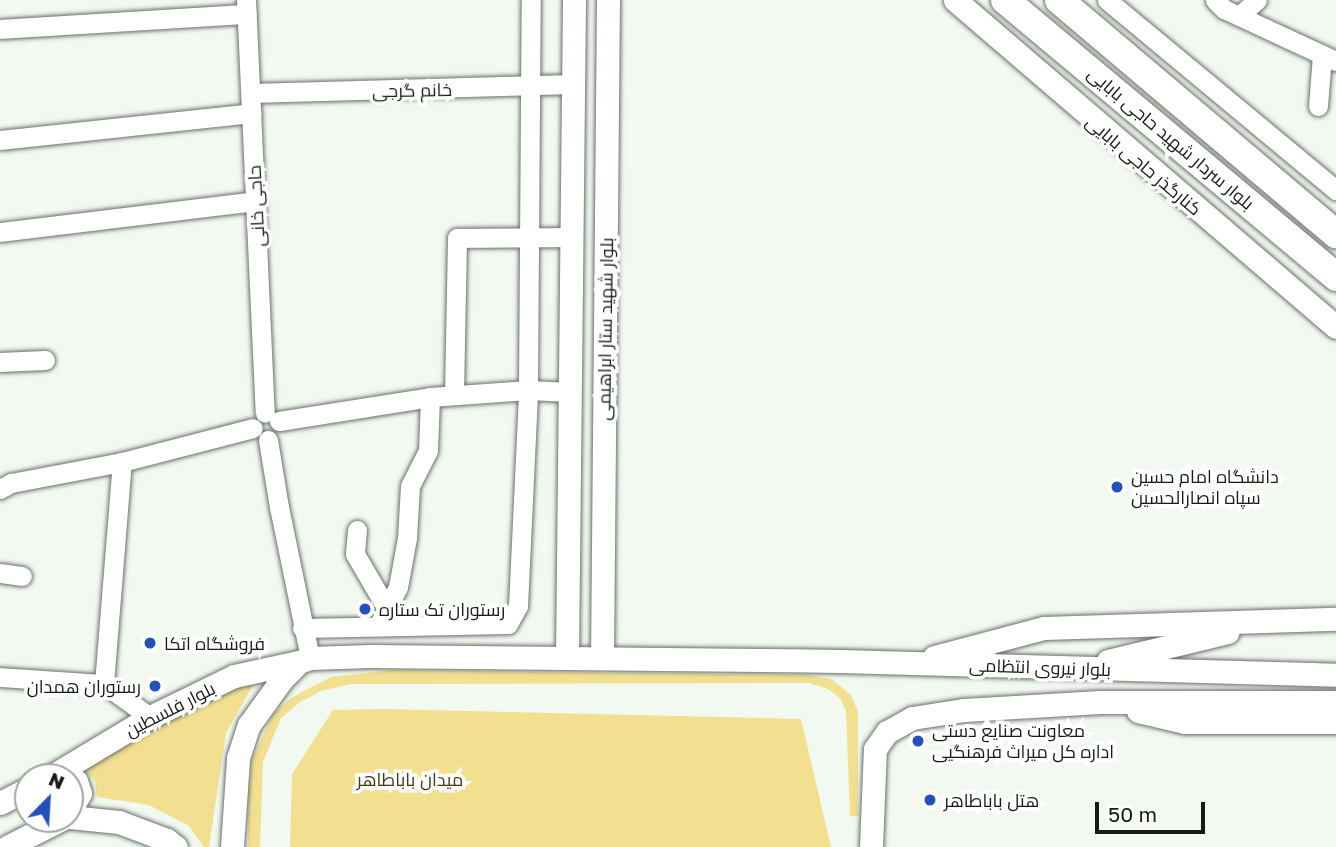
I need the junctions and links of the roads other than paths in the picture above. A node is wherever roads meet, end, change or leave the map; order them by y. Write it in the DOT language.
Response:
graph roads {
  1 [pos="531,0"];
  2 [pos="574,0"];
  3 [pos="608,0"];
  4 [pos="955,0"];
  5 [pos="1005,0"];
  6 [pos="1059,0"];
  7 [pos="1107,0"];
  8 [pos="1215,0"];
  9 [pos="1257,0"];
  10 [pos="246,7"];
  11 [pos="1239,16"];
  12 [pos="0,29"];
  13 [pos="1329,58"];
  14 [pos="573,84"];
  15 [pos="528,87"];
  16 [pos="251,93"];
  17 [pos="1318,106"];
  18 [pos="252,113"];
  19 [pos="0,140"];
  20 [pos="1336,190"];
  21 [pos="256,201"];
  22 [pos="0,232"];
  23 [pos="1336,234"];
  24 [pos="571,237"];
  25 [pos="528,238"];
  26 [pos="1336,277"];
  27 [pos="1336,327"];
  28 [pos="45,360"];
  29 [pos="0,362"];
  30 [pos="528,390"];
  31 [pos="570,392"];
  32 [pos="454,395"];
  33 [pos="430,397"];
  34 [pos="266,425"];
  35 [pos="122,462"];
  36 [pos="0,489"];
  37 [pos="357,530"];
  38 [pos="0,573"];
  39 [pos="22,576"];
  40 [pos="568,602"];
  41 [pos="386,607"];
  42 [pos="602,607"];
  43 [pos="1336,619"];
  44 [pos="378,626"];
  45 [pos="302,628"];
  46 [pos="1336,632"];
  47 [pos="567,658"];
  48 [pos="602,658"];
  49 [pos="304,660"];
  50 [pos="909,663"];
  51 [pos="1078,668"];
  52 [pos="1336,675"];
  53 [pos="0,677"];
  54 [pos="104,684"];
  55 [pos="1100,702"];
  56 [pos="1336,702"];
  57 [pos="149,717"];
  58 [pos="1336,722"];
  59 [pos="75,763"];
  60 [pos="84,818"];
  61 [pos="34,833"];
  62 [pos="7,847"];
  63 [pos="176,847"];
  64 [pos="232,847"];
  65 [pos="871,847"];
  1 -- 15 [label="street"];
  2 -- 14 [label="main road, بلوار شهید ستار ابراهیمی"];
  3 -- 42 [label="main road, بلوار شهید ستار ابراهیمی"];
  4 -- 27 [label="main road, کنارگذر حاجی بابایی"];
  5 -- 26 [label="highway, بلوار سردار شهید حاجی بابایی"];
  6 -- 23 [label="highway, بلوار سردار شهید حاجی بابایی"];
  7 -- 20 [label="street"];
  8 -- 11 [label="street"];
  9 -- 11 [label="street"];
  10 -- 12 [label="street"];
  10 -- 16 [label="street, حاجی خانی"];
  11 -- 13 [label="street"];
  13 -- 17 [label="street"];
  14 -- 15 [label="street, خانم گرجی"];
  14 -- 24 [label="main road, بلوار شهید ستار ابراهیمی"];
  15 -- 16 [label="street, خانم گرجی"];
  15 -- 25 [label="street"];
  16 -- 18 [label="street, حاجی خانی"];
  18 -- 19 [label="street"];
  18 -- 21 [label="street, حاجی خانی"];
  21 -- 22 [label="street"];
  21 -- 34 [label="street, حاجی خانی"];
  24 -- 25 [label="street"];
  24 -- 31 [label="main road, بلوار شهید ستار ابراهیمی"];
  25 -- 30 [label="street"];
  25 -- 32 [label="street"];
  28 -- 29 [label="street"];
  30 -- 31 [label="street"];
  30 -- 32 [label="street"];
  30 -- 44 [label="street"];
  31 -- 40 [label="main road, بلوار شهید ستار ابراهیمی"];
  32 -- 33 [label="street"];
  33 -- 34 [label="street"];
  33 -- 41 [label="street"];
  34 -- 35 [label="street"];
  34 -- 45 [label="street, حاجی خانی"];
  35 -- 36 [label="street"];
  35 -- 54 [label="street"];
  37 -- 41 [label="street"];
  38 -- 39 [label="street"];
  40 -- 42 [label="main road"];
  40 -- 47 [label="main road, بلوار شهید ستار ابراهیمی"];
  41 -- 44 [label="street"];
  42 -- 48 [label="main road, بلوار شهید ستار ابراهیمی"];
  43 -- 50 [label="main road"];
  44 -- 45 [label="street"];
  45 -- 49 [label="street, حاجی خانی"];
  46 -- 51 [label="main road"];
  47 -- 48 [label="main road"];
  47 -- 49 [label="main road"];
  48 -- 50 [label="main road, بلوار نیروی انتظامی"];
  49 -- 57 [label="main road, بلوار فلسطین"];
  49 -- 64 [label="main road"];
  50 -- 51 [label="main road, بلوار نیروی انتظامی"];
  51 -- 52 [label="main road, بلوار نیروی انتظامی"];
  53 -- 54 [label="street"];
  54 -- 57 [label="street"];
  55 -- 56 [label="main road, بلوار نیروی انتظامی"];
  55 -- 58 [label="main road, بلوار نیروی انتظامی"];
  55 -- 65 [label="main road, بلوار نیروی انتظامی"];
  57 -- 59 [label="main road, بلوار فلسطین"];
  60 -- 63 [label="main road"];
  61 -- 62 [label="main road"];
}
